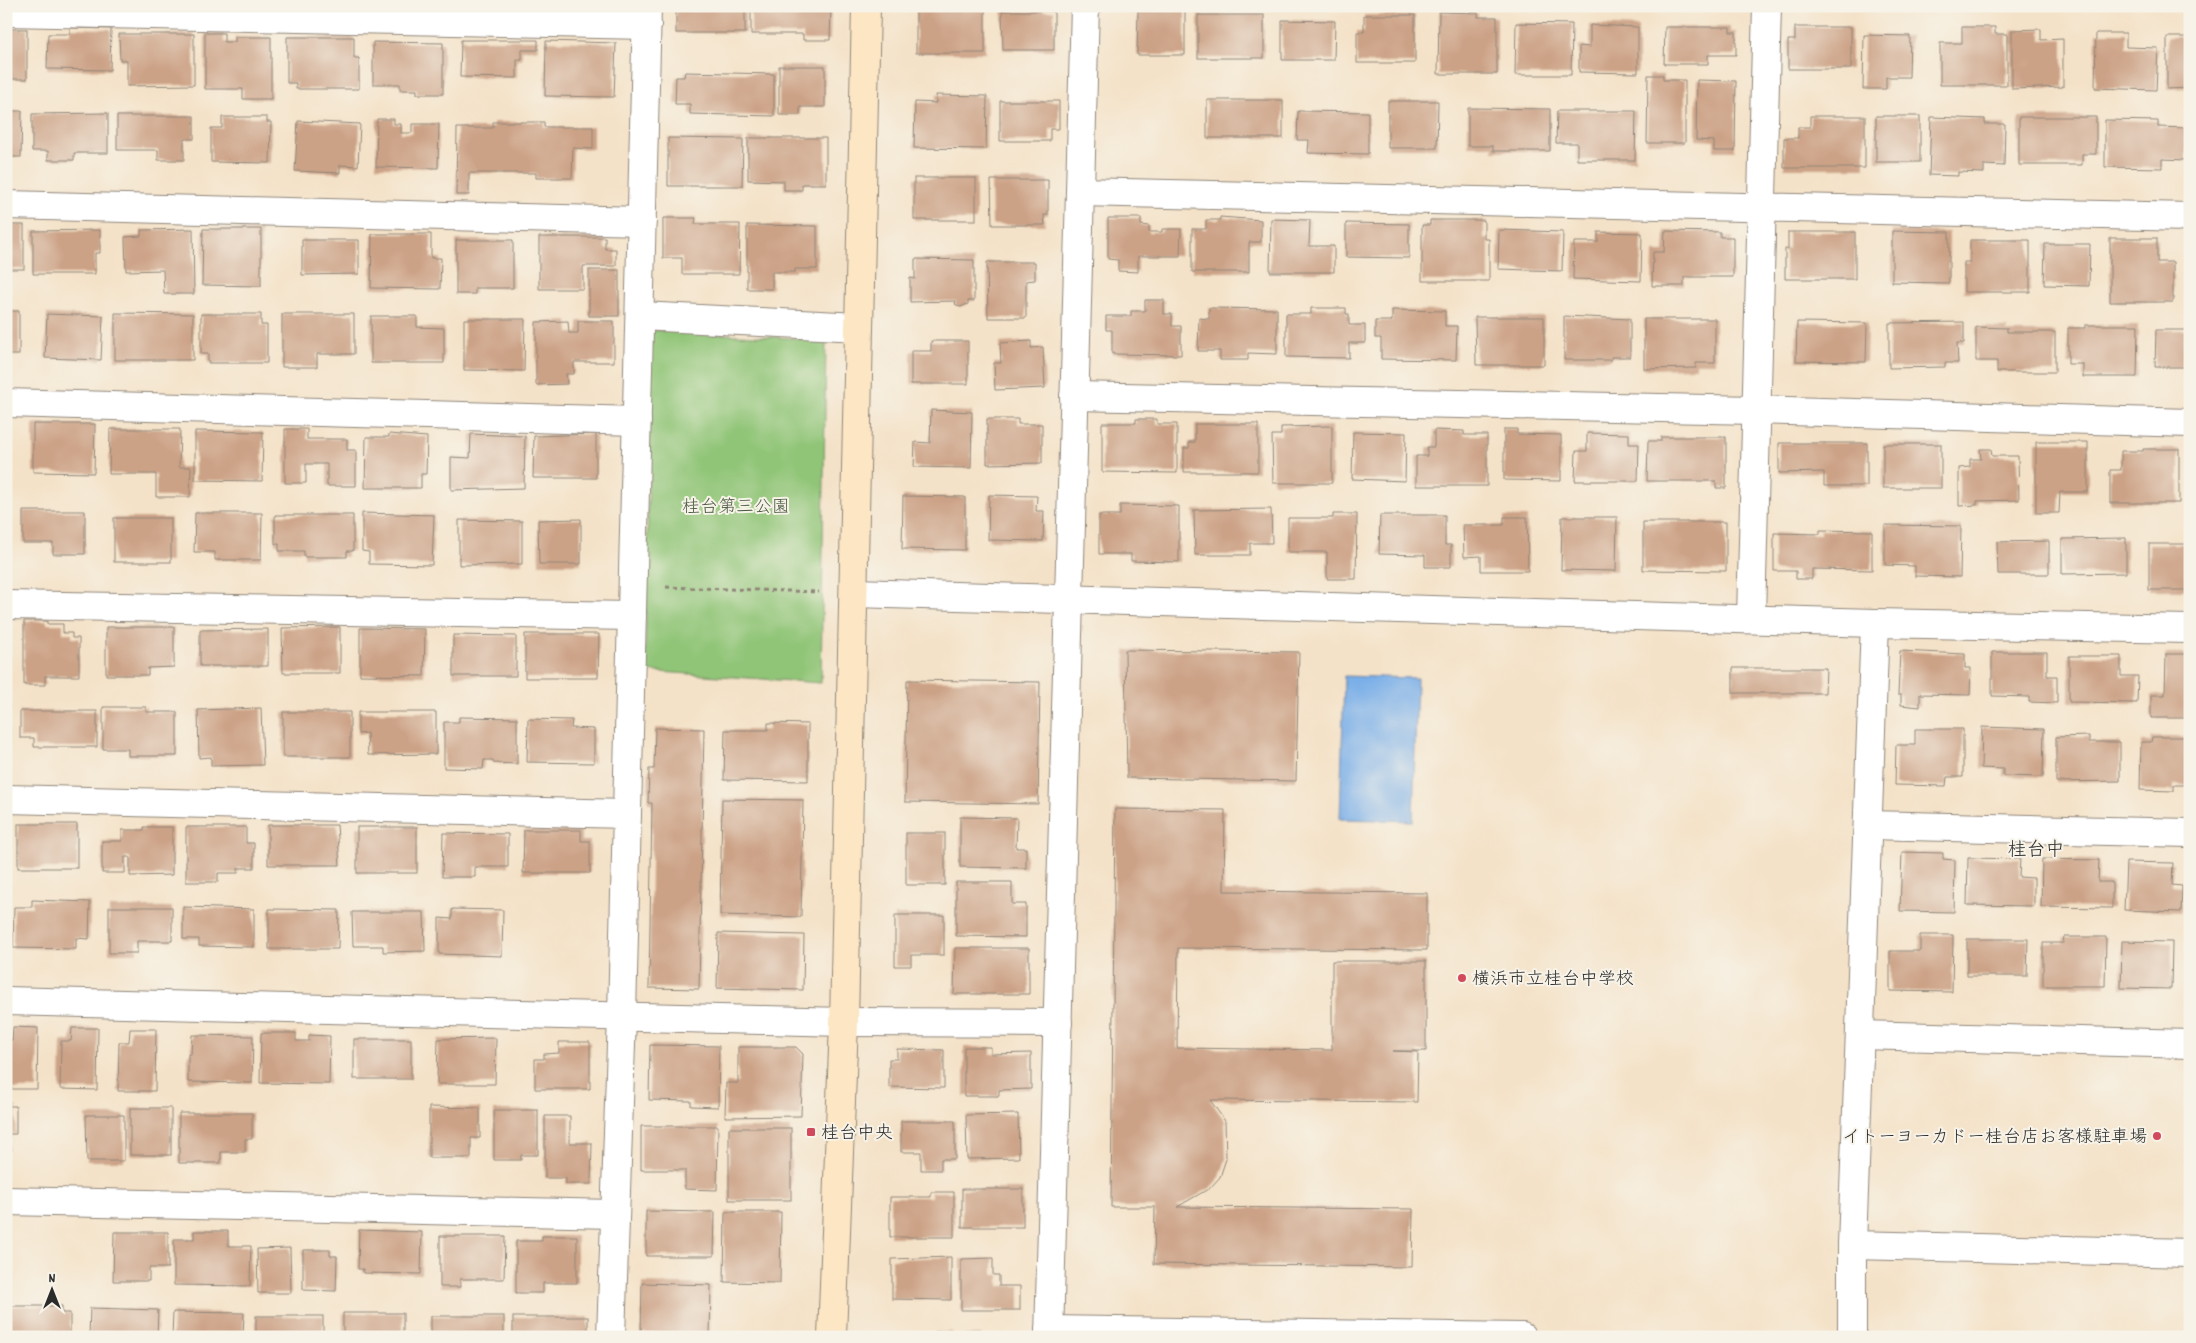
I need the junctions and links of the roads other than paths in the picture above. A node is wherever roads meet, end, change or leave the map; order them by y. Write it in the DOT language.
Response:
graph roads {
  1 [pos="866,6"];
  2 [pos="1085,6"];
  3 [pos="1767,6"];
  4 [pos="6,12"];
  5 [pos="647,15"];
  6 [pos="1080,192"];
  7 [pos="6,205"];
  8 [pos="1762,207"];
  9 [pos="2190,217"];
  10 [pos="642,221"];
  11 [pos="640,316"];
  12 [pos="859,327"];
  13 [pos="1074,396"];
  14 [pos="6,403"];
  15 [pos="1756,410"];
  16 [pos="637,420"];
  17 [pos="2190,424"];
  18 [pos="854,593"];
  19 [pos="1069,599"];
  20 [pos="6,605"];
  21 [pos="632,616"];
  22 [pos="1751,618"];
  23 [pos="1875,622"];
  24 [pos="2190,629"];
  25 [pos="6,799"];
  26 [pos="627,814"];
  27 [pos="1868,825"];
  28 [pos="2190,833"];
  29 [pos="6,1001"];
  30 [pos="622,1015"];
  31 [pos="844,1022"];
  32 [pos="1058,1023"];
  33 [pos="1861,1035"];
  34 [pos="2190,1044"];
  35 [pos="6,1201"];
  36 [pos="614,1214"];
  37 [pos="1852,1245"];
  38 [pos="2190,1253"];
  39 [pos="1049,1333"];
  40 [pos="611,1337"];
  41 [pos="832,1337"];
  42 [pos="1522,1337"];
  43 [pos="1852,1337"];
  1 -- 12 [label="street"];
  2 -- 6 [label="street"];
  3 -- 8 [label="street"];
  4 -- 5 [label="street"];
  5 -- 10 [label="street"];
  6 -- 8 [label="street"];
  6 -- 13 [label="street"];
  7 -- 10 [label="street"];
  8 -- 9 [label="street"];
  8 -- 15 [label="street"];
  10 -- 11 [label="street"];
  11 -- 12 [label="street"];
  11 -- 16 [label="street"];
  12 -- 18 [label="street"];
  13 -- 15 [label="street"];
  13 -- 19 [label="street"];
  14 -- 16 [label="street"];
  15 -- 17 [label="street"];
  15 -- 22 [label="street"];
  16 -- 21 [label="street"];
  18 -- 19 [label="street"];
  18 -- 31 [label="street"];
  19 -- 22 [label="street"];
  19 -- 32 [label="street"];
  20 -- 21 [label="street"];
  21 -- 26 [label="street"];
  22 -- 23 [label="street"];
  23 -- 24 [label="street"];
  23 -- 27 [label="street"];
  25 -- 26 [label="street"];
  26 -- 30 [label="street"];
  27 -- 28 [label="street"];
  27 -- 33 [label="street"];
  29 -- 30 [label="street"];
  30 -- 31 [label="street"];
  30 -- 36 [label="street"];
  31 -- 32 [label="street"];
  31 -- 41 [label="street"];
  32 -- 39 [label="street"];
  33 -- 34 [label="street"];
  33 -- 37 [label="street"];
  35 -- 36 [label="street"];
  36 -- 40 [label="street"];
  37 -- 38 [label="street"];
  37 -- 43 [label="street"];
  39 -- 42 [label="street"];
}
